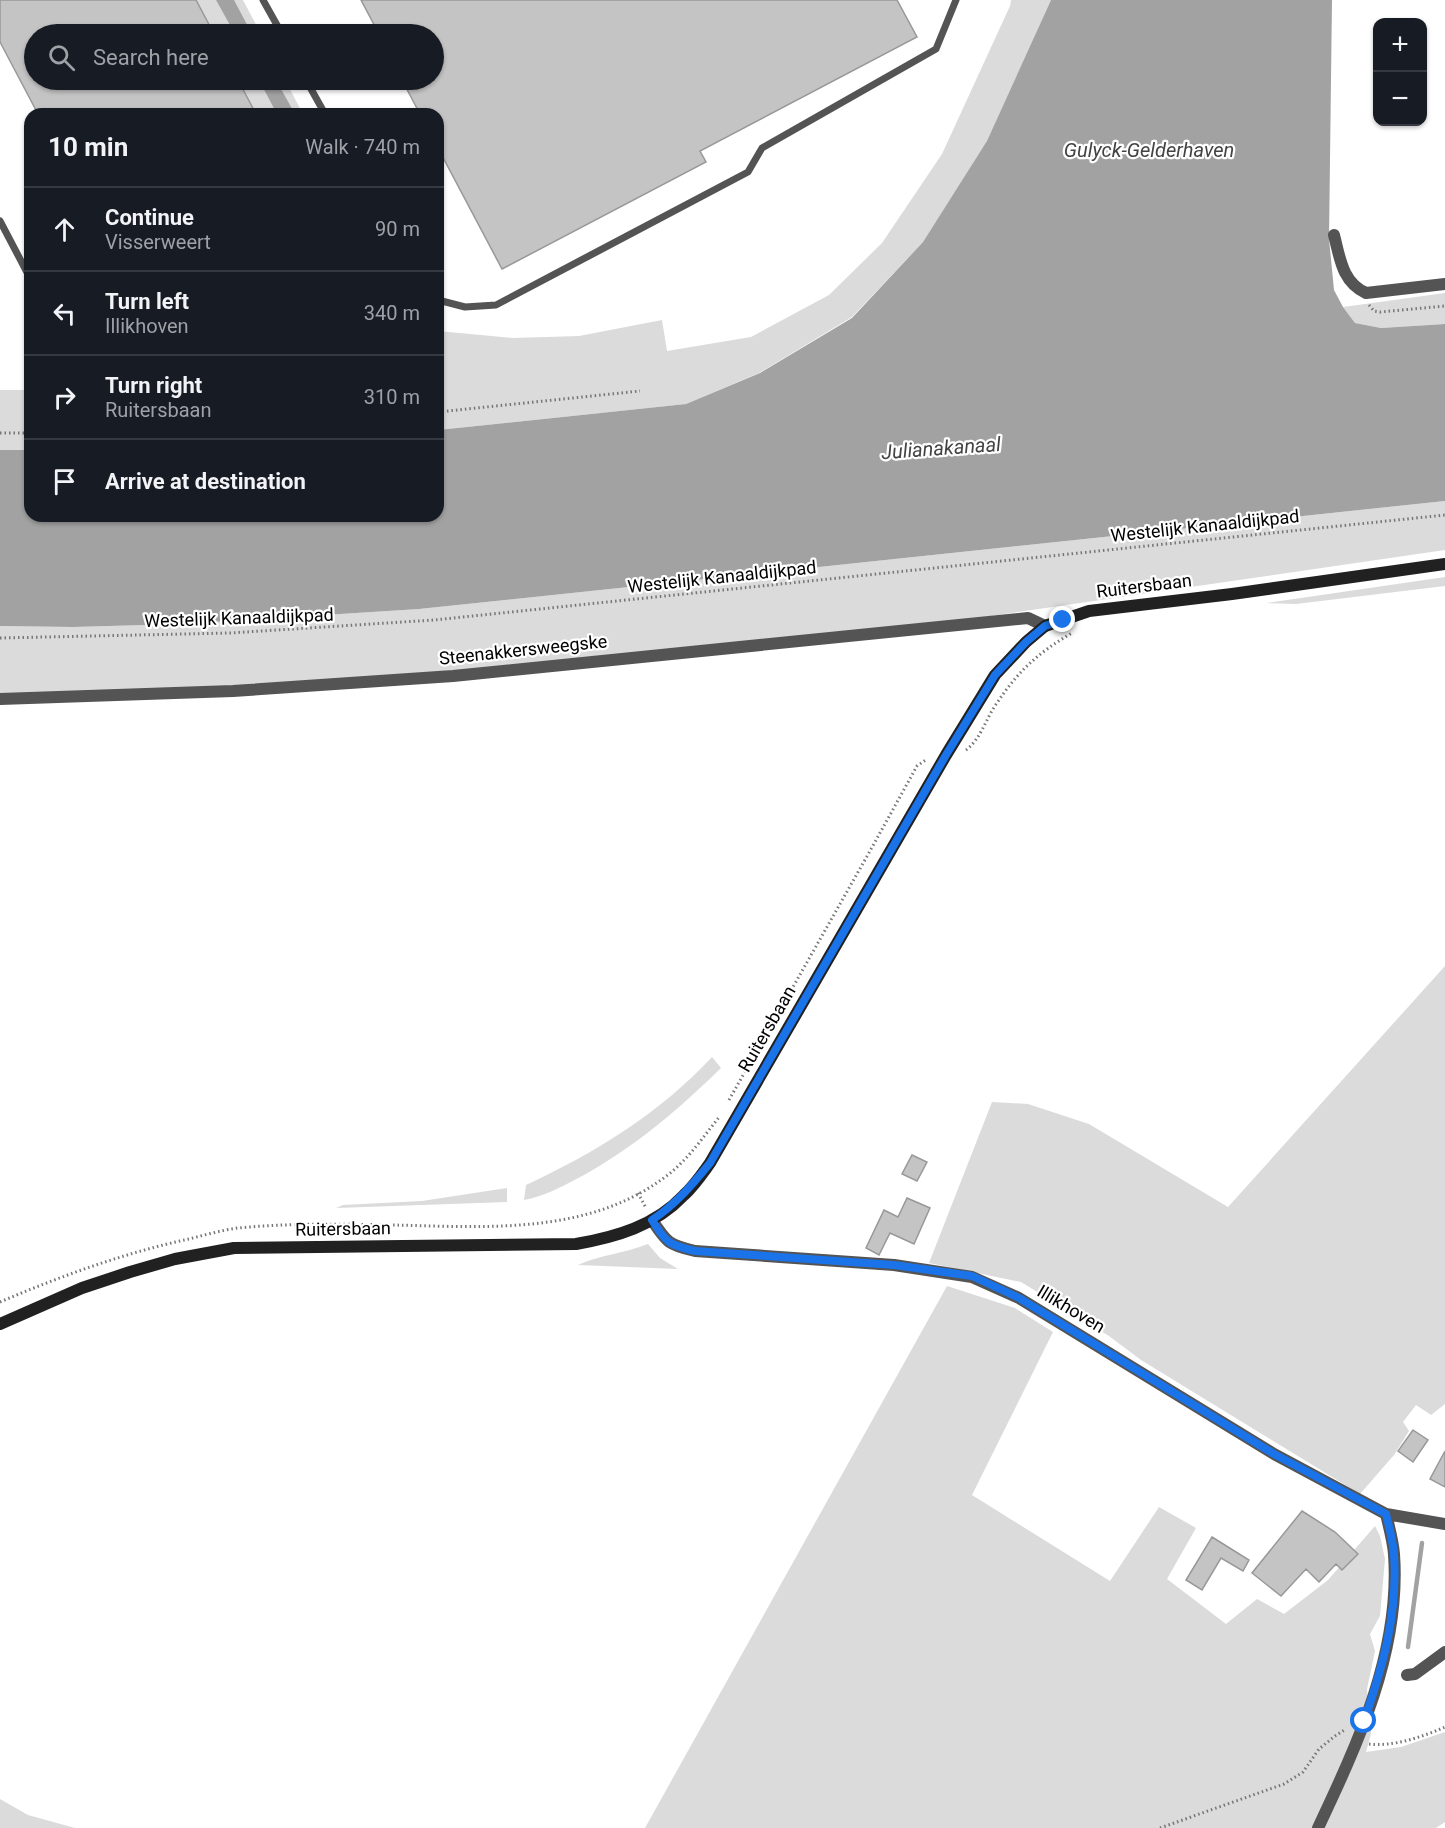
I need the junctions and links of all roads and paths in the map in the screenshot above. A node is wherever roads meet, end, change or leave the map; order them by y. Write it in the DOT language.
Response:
graph roads {
  1 [pos="264,0"];
  2 [pos="956,0"];
  3 [pos="277,24"];
  4 [pos="312,90"];
  5 [pos="322,108"];
  6 [pos="0,221"];
  7 [pos="1334,235"];
  8 [pos="24,267"];
  9 [pos="1445,284"];
  10 [pos="1365,293"];
  11 [pos="444,301"];
  12 [pos="1445,306"];
  13 [pos="640,392"];
  14 [pos="444,411"];
  15 [pos="0,433"];
  16 [pos="24,434"];
  17 [pos="1445,514"];
  18 [pos="1445,564"];
  19 [pos="1045,626"];
  20 [pos="1074,631"];
  21 [pos="0,638"];
  22 [pos="0,699"];
  23 [pos="946,755"];
  24 [pos="725,1106"];
  25 [pos="720,1116"];
  26 [pos="638,1193"];
  27 [pos="652,1220"];
  28 [pos="0,1323"];
  29 [pos="1386,1514"];
  30 [pos="1445,1524"];
  31 [pos="1445,1652"];
  32 [pos="1407,1676"];
  33 [pos="1364,1721"];
  34 [pos="1445,1727"];
  35 [pos="1357,1739"];
  36 [pos="1160,1828"];
  37 [pos="1318,1828"];
  1 -- 3 [label="lane"];
  2 -- 11 [label="lane"];
  4 -- 5 [label="lane"];
  6 -- 8 [label="lane"];
  7 -- 10 [label="street"];
  9 -- 10 [label="street"];
  10 -- 12 [label="path"];
  13 -- 14 [label="path"];
  15 -- 16 [label="path"];
  17 -- 21 [label="path, Westelijk Kanaaldijkpad"];
  18 -- 19 [label="street, Ruitersbaan"];
  19 -- 22 [label="street, Steenakkersweegske"];
  19 -- 23 [label="street, Ruitersbaan"];
  20 -- 23 [label="path"];
  23 -- 24 [label="path"];
  23 -- 27 [label="street, Ruitersbaan"];
  25 -- 26 [label="path"];
  27 -- 28 [label="street, Ruitersbaan"];
  27 -- 29 [label="street, Illikhoven"];
  29 -- 30 [label="street, Illikhoven"];
  29 -- 33 [label="street"];
  31 -- 32 [label="street"];
  33 -- 35 [label="street"];
  33 -- 36 [label="path"];
  34 -- 35 [label="path"];
  35 -- 37 [label="street"];
}
